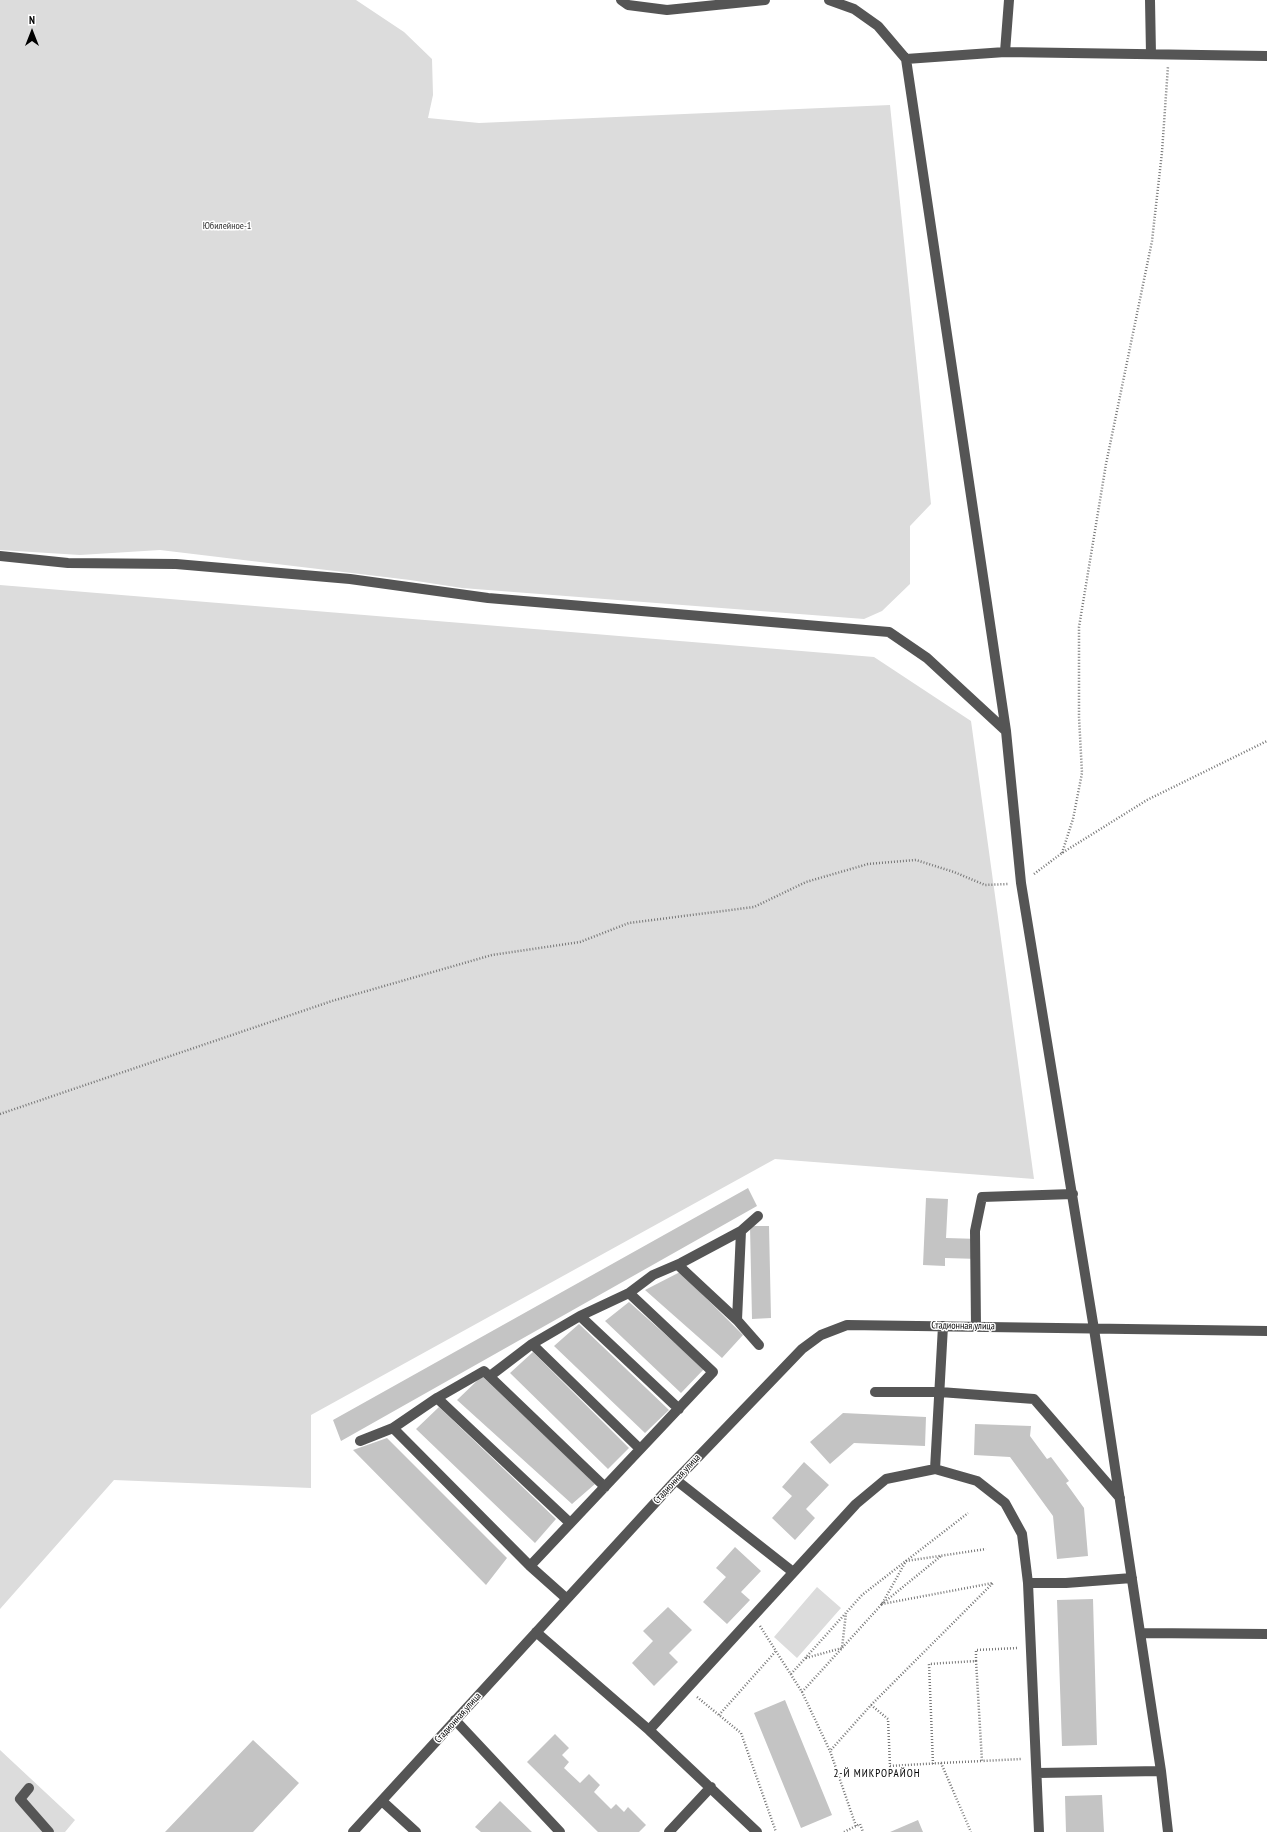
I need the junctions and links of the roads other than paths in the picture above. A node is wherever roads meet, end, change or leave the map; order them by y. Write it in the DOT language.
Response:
graph roads {
  1 [pos="621,0"];
  2 [pos="764,0"];
  3 [pos="829,0"];
  4 [pos="1009,0"];
  5 [pos="1150,0"];
  6 [pos="1005,52"];
  7 [pos="1151,54"];
  8 [pos="1267,56"];
  9 [pos="906,59"];
  10 [pos="0,556"];
  11 [pos="1006,731"];
  12 [pos="1073,1194"];
  13 [pos="758,1216"];
  14 [pos="741,1231"];
  15 [pos="678,1265"];
  16 [pos="629,1293"];
  17 [pos="580,1316"];
  18 [pos="737,1320"];
  19 [pos="943,1326"];
  20 [pos="976,1326"];
  21 [pos="1094,1329"];
  22 [pos="1267,1331"];
  23 [pos="532,1344"];
  24 [pos="759,1345"];
  25 [pos="490,1376"];
  26 [pos="875,1392"];
  27 [pos="940,1392"];
  28 [pos="437,1398"];
  29 [pos="679,1409"];
  30 [pos="393,1428"];
  31 [pos="360,1442"];
  32 [pos="640,1449"];
  33 [pos="935,1469"];
  34 [pos="676,1480"];
  35 [pos="605,1486"];
  36 [pos="1120,1498"];
  37 [pos="570,1524"];
  38 [pos="530,1566"];
  39 [pos="793,1572"];
  40 [pos="1132,1578"];
  41 [pos="1028,1583"];
  42 [pos="567,1599"];
  43 [pos="536,1632"];
  44 [pos="1140,1633"];
  45 [pos="1267,1634"];
  46 [pos="455,1720"];
  47 [pos="650,1730"];
  48 [pos="1161,1771"];
  49 [pos="1037,1773"];
  50 [pos="711,1787"];
  51 [pos="29,1788"];
  52 [pos="382,1801"];
  53 [pos="49,1832"];
  54 [pos="353,1832"];
  55 [pos="416,1832"];
  56 [pos="560,1832"];
  57 [pos="670,1832"];
  58 [pos="757,1832"];
  59 [pos="1039,1832"];
  60 [pos="1168,1832"];
  1 -- 2 [label="street"];
  3 -- 9 [label="street"];
  4 -- 6 [label="street"];
  5 -- 7 [label="street"];
  6 -- 7 [label="street"];
  6 -- 9 [label="street"];
  7 -- 8 [label="street"];
  9 -- 11 [label="street"];
  10 -- 11 [label="street"];
  11 -- 12 [label="street"];
  12 -- 20 [label="street"];
  12 -- 21 [label="street"];
  13 -- 14 [label="street"];
  14 -- 15 [label="street"];
  14 -- 18 [label="street"];
  15 -- 16 [label="street"];
  15 -- 18 [label="street"];
  16 -- 17 [label="street"];
  16 -- 29 [label="street"];
  17 -- 23 [label="street"];
  17 -- 29 [label="street"];
  18 -- 24 [label="street"];
  19 -- 20 [label="street, Стадионная улица"];
  19 -- 27 [label="street"];
  19 -- 34 [label="street, Стадионная улица"];
  20 -- 21 [label="street, Стадионная улица"];
  21 -- 22 [label="street, Стадионная улица"];
  21 -- 36 [label="street"];
  23 -- 25 [label="street"];
  23 -- 32 [label="street"];
  25 -- 28 [label="street"];
  25 -- 35 [label="street"];
  26 -- 27 [label="street"];
  27 -- 33 [label="street"];
  27 -- 36 [label="street"];
  28 -- 30 [label="street"];
  28 -- 37 [label="street"];
  29 -- 32 [label="street"];
  30 -- 31 [label="street"];
  30 -- 38 [label="street"];
  32 -- 35 [label="street"];
  33 -- 39 [label="street"];
  33 -- 41 [label="street"];
  34 -- 39 [label="street"];
  34 -- 42 [label="street, Стадионная улица"];
  35 -- 37 [label="street"];
  36 -- 40 [label="street"];
  37 -- 38 [label="street"];
  38 -- 42 [label="street"];
  39 -- 47 [label="street"];
  40 -- 41 [label="street"];
  40 -- 44 [label="street"];
  41 -- 49 [label="street"];
  42 -- 43 [label="street, Стадионная улица"];
  43 -- 46 [label="street, Стадионная улица"];
  43 -- 47 [label="street"];
  44 -- 45 [label="street"];
  44 -- 48 [label="street"];
  46 -- 52 [label="street, Стадионная улица"];
  46 -- 56 [label="street"];
  47 -- 50 [label="street"];
  48 -- 49 [label="street"];
  48 -- 60 [label="street"];
  49 -- 59 [label="street"];
  50 -- 57 [label="street"];
  50 -- 58 [label="street"];
  51 -- 53 [label="street"];
  52 -- 54 [label="street, Стадионная улица"];
  52 -- 55 [label="street"];
}
